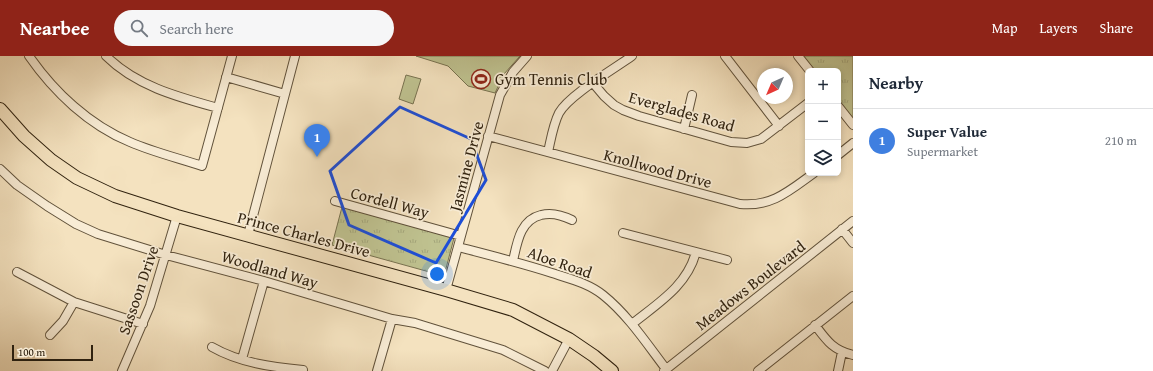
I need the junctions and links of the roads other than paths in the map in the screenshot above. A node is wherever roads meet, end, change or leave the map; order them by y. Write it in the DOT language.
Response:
graph roads {
  1 [pos="29,56"];
  2 [pos="106,56"];
  3 [pos="232,56"];
  4 [pos="295,56"];
  5 [pos="527,56"];
  6 [pos="632,56"];
  7 [pos="725,56"];
  8 [pos="798,56"];
  9 [pos="808,68"];
  10 [pos="226,77"];
  11 [pos="593,83"];
  12 [pos="284,94"];
  13 [pos="692,94"];
  14 [pos="807,104"];
  15 [pos="218,108"];
  16 [pos="0,109"];
  17 [pos="841,110"];
  18 [pos="853,125"];
  19 [pos="779,126"];
  20 [pos="684,129"];
  21 [pos="488,136"];
  22 [pos="853,143"];
  23 [pos="548,152"];
  24 [pos="841,153"];
  25 [pos="0,169"];
  26 [pos="810,176"];
  27 [pos="335,201"];
  28 [pos="177,216"];
  29 [pos="572,220"];
  30 [pos="853,221"];
  31 [pos="842,230"];
  32 [pos="623,233"];
  33 [pos="248,235"];
  34 [pos="461,236"];
  35 [pos="853,243"];
  36 [pos="458,247"];
  37 [pos="696,252"];
  38 [pos="166,255"];
  39 [pos="727,260"];
  40 [pos="513,261"];
  41 [pos="17,272"];
  42 [pos="264,281"];
  43 [pos="446,290"];
  44 [pos="853,296"];
  45 [pos="74,302"];
  46 [pos="392,318"];
  47 [pos="143,324"];
  48 [pos="632,324"];
  49 [pos="815,325"];
  50 [pos="50,335"];
  51 [pos="569,339"];
  52 [pos="212,347"];
  53 [pos="842,352"];
  54 [pos="853,354"];
  55 [pos="242,359"];
  56 [pos="303,370"];
  57 [pos="665,370"];
  58 [pos="122,371"];
  59 [pos="377,371"];
  60 [pos="545,371"];
  61 [pos="552,371"];
  62 [pos="612,371"];
  63 [pos="758,371"];
  64 [pos="838,371"];
  1 -- 15 [label="street"];
  2 -- 15 [label="street"];
  3 -- 10 [label="street"];
  4 -- 12 [label="street"];
  5 -- 21 [label="street, Jasmine Drive"];
  6 -- 11 [label="street"];
  7 -- 19 [label="street"];
  8 -- 9 [label="street"];
  10 -- 12 [label="street"];
  10 -- 15 [label="street"];
  11 -- 20 [label="street, Everglades Road"];
  11 -- 23 [label="street"];
  12 -- 33 [label="street"];
  13 -- 20 [label="street"];
  14 -- 19 [label="street, Everglades Road"];
  16 -- 28 [label="highway, Prince Charles Drive"];
  17 -- 18 [label="street"];
  19 -- 20 [label="street, Everglades Road"];
  21 -- 23 [label="street, Knollwood Drive"];
  21 -- 34 [label="street, Jasmine Drive"];
  22 -- 24 [label="street"];
  23 -- 26 [label="street, Knollwood Drive"];
  25 -- 38 [label="street, Woodland Way"];
  27 -- 34 [label="street, Cordell Way"];
  28 -- 33 [label="highway, Prince Charles Drive"];
  28 -- 38 [label="street, Sassoon Drive"];
  29 -- 40 [label="street"];
  30 -- 31 [label="street, Meadows Boulevard"];
  31 -- 35 [label="street"];
  31 -- 57 [label="street, Meadows Boulevard"];
  32 -- 37 [label="street"];
  33 -- 43 [label="highway, Prince Charles Drive"];
  34 -- 36 [label="street, Jasmine Drive"];
  36 -- 40 [label="street, Aloe Road"];
  36 -- 43 [label="street, Jasmine Drive"];
  37 -- 39 [label="street"];
  37 -- 48 [label="street"];
  38 -- 42 [label="street, Woodland Way"];
  38 -- 47 [label="street, Sassoon Drive"];
  40 -- 48 [label="street, Aloe Road"];
  41 -- 45 [label="street"];
  42 -- 46 [label="street, Woodland Way"];
  42 -- 55 [label="street"];
  43 -- 51 [label="highway, Prince Charles Drive"];
  44 -- 49 [label="street"];
  45 -- 47 [label="street"];
  45 -- 50 [label="street"];
  46 -- 59 [label="street"];
  46 -- 60 [label="street, Woodland Way"];
  47 -- 58 [label="street, Sassoon Drive"];
  48 -- 57 [label="street, Aloe Road"];
  49 -- 53 [label="street"];
  49 -- 63 [label="street"];
  51 -- 61 [label="street"];
  51 -- 62 [label="highway, Prince Charles Drive"];
  52 -- 55 [label="street"];
  53 -- 54 [label="street"];
  53 -- 64 [label="street"];
  55 -- 56 [label="street"];
}
